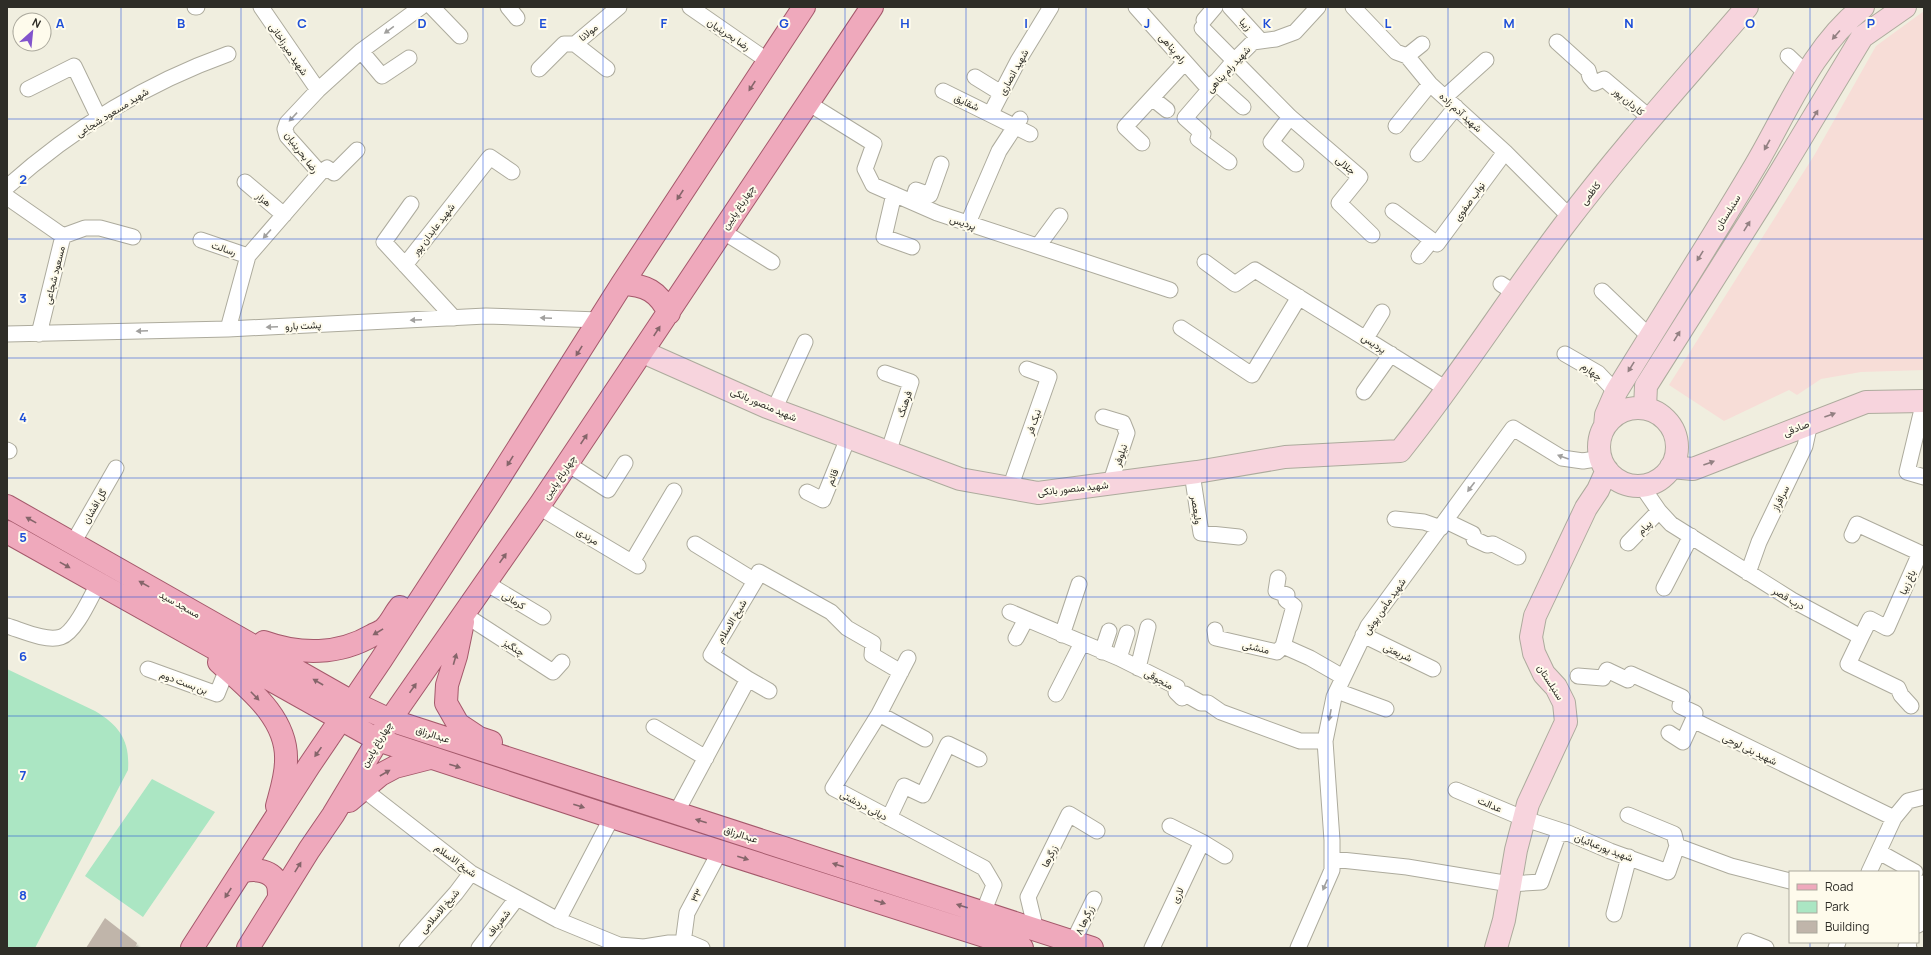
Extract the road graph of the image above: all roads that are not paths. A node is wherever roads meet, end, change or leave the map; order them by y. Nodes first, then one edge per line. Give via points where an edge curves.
1 (421, 7) edge
2 (432, 7) edge
3 (619, 7) edge
4 (690, 7) edge
5 (804, 7) edge
6 (872, 7) edge
7 (1051, 7) edge
8 (1136, 7) edge
9 (1215, 7) edge
10 (1230, 7) edge
11 (1318, 7) edge
12 (1353, 7) edge
13 (1747, 7) edge
14 (1863, 7) edge
15 (1905, 7) edge
16 (267, 9) edge
17 (460, 36) dead end
18 (1261, 41) junction
19 (1557, 42) dead end
20 (574, 44) junction
21 (1422, 44) dead end
22 (361, 51) junction
23 (228, 54) dead end
24 (1407, 56) junction
25 (1788, 56) dead end
26 (409, 58) dead end
27 (1486, 60) dead end
28 (768, 61) junction
29 (1234, 61) junction
30 (1185, 62) junction
31 (539, 69) dead end
32 (607, 69) dead end
33 (1807, 74) junction
34 (975, 77) dead end
35 (1430, 84) junction
36 (1212, 85) junction
37 (28, 88) dead end
38 (318, 90) junction
39 (943, 91) dead end
40 (1001, 93) junction
41 (1152, 98) junction
42 (1451, 102) junction
43 (808, 103) junction
44 (1242, 107) dead end
45 (1167, 110) dead end
46 (991, 113) junction
47 (1290, 117) junction
48 (100, 118) junction
49 (1650, 118) junction
50 (1018, 123) junction
51 (1396, 126) dead end
52 (1030, 134) dead end
53 (1142, 143) dead end
54 (357, 150) dead end
55 (1505, 152) junction
56 (1418, 154) dead end
57 (1230, 162) dead end
58 (941, 164) dead end
59 (1296, 164) dead end
60 (512, 172) dead end
61 (320, 174) junction
62 (245, 182) dead end
63 (7, 187) edge
64 (894, 194) junction
65 (7, 197) edge
66 (912, 202) junction
67 (411, 204) dead end
68 (1393, 211) dead end
69 (284, 215) junction
70 (1060, 216) dead end
71 (1570, 217) junction
72 (968, 224) junction
73 (722, 230) junction
74 (1372, 235) dead end
75 (63, 236) junction
76 (133, 237) dead end
77 (201, 240) dead end
78 (1432, 240) junction
79 (1038, 246) junction
80 (912, 247) dead end
81 (248, 256) junction
82 (1419, 256) dead end
83 (772, 262) dead end
84 (1205, 262) dead end
85 (405, 265) junction
86 (622, 284) junction
87 (1170, 290) dead end
88 (1602, 291) dead end
89 (1299, 297) junction
90 (1382, 312) dead end
91 (669, 313) junction
92 (454, 318) junction
93 (599, 320) junction
94 (1182, 328) dead end
95 (228, 329) junction
96 (7, 334) edge
97 (39, 334) junction
98 (1650, 337) junction
99 (1366, 338) junction
100 (806, 342) dead end
101 (643, 352) junction
102 (1391, 354) junction
103 (1565, 354) dead end
104 (1027, 369) dead end
105 (885, 373) dead end
106 (1448, 390) junction
107 (1364, 392) dead end
108 (1616, 392) junction
109 (1924, 401) edge
110 (1645, 408) junction
111 (774, 410) junction
112 (1103, 417) dead end
113 (1810, 423) junction
114 (1605, 426) junction
115 (848, 438) junction
116 (888, 453) junction
117 (625, 463) dead end
118 (568, 464) junction
119 (1604, 464) junction
120 (1671, 467) junction
121 (116, 468) dead end
122 (1192, 473) junction
123 (1924, 477) edge
124 (1110, 484) junction
125 (1641, 485) junction
126 (1010, 488) junction
127 (674, 491) dead end
128 (807, 492) dead end
129 (489, 494) junction
130 (7, 506) edge
131 (539, 507) junction
132 (1659, 511) junction
133 (1395, 519) dead end
134 (1443, 524) junction
135 (7, 532) edge
136 (1852, 535) dead end
137 (1691, 536) junction
138 (1240, 537) dead end
139 (73, 543) junction
140 (1628, 543) dead end
141 (695, 544) dead end
142 (1518, 557) dead end
143 (1748, 573) junction
144 (1278, 578) dead end
145 (755, 581) junction
146 (486, 583) junction
147 (98, 584) junction
148 (1079, 584) dead end
149 (1664, 588) dead end
150 (1010, 612) dead end
151 (465, 615) junction
152 (543, 617) dead end
153 (1026, 619) junction
154 (214, 623) junction
155 (7, 626) edge
156 (1148, 627) dead end
157 (1215, 630) dead end
158 (1109, 631) dead end
159 (1127, 634) dead end
160 (1062, 635) junction
161 (1363, 635) junction
162 (191, 636) junction
163 (1861, 637) junction
164 (1016, 638) dead end
165 (1082, 643) junction
166 (1283, 646) junction
167 (1102, 652) junction
168 (908, 658) dead end
169 (1119, 658) junction
170 (562, 662) dead end
171 (1138, 668) junction
172 (148, 669) dead end
173 (227, 669) junction
174 (1433, 669) dead end
175 (901, 672) junction
176 (1578, 676) dead end
177 (1343, 677) junction
178 (748, 679) junction
179 (769, 691) dead end
180 (1336, 691) junction
181 (1056, 694) dead end
182 (352, 702) junction
183 (1911, 706) dead end
184 (1386, 709) dead end
185 (879, 714) junction
186 (340, 720) junction
187 (390, 720) junction
188 (1693, 720) junction
189 (654, 727) dead end
190 (1669, 733) dead end
191 (925, 739) dead end
192 (378, 740) junction
193 (1325, 741) junction
194 (430, 758) junction
195 (706, 758) junction
196 (979, 759) dead end
197 (363, 789) junction
198 (1456, 790) dead end
199 (1924, 797) edge
200 (648, 804) junction
201 (676, 813) junction
202 (1628, 814) dead end
203 (333, 815) junction
204 (612, 817) junction
205 (889, 818) junction
206 (1894, 818) junction
207 (1525, 819) junction
208 (272, 824) junction
209 (1170, 826) dead end
210 (1097, 831) dead end
211 (1568, 833) junction
212 (1202, 842) junction
213 (1677, 846) junction
214 (720, 851) junction
215 (1878, 852) junction
216 (1225, 856) dead end
217 (1629, 857) junction
218 (1332, 859) junction
219 (1869, 871) edge
220 (1913, 871) edge
221 (242, 872) junction
222 (471, 873) junction
223 (1789, 881) edge
224 (1510, 884) junction
225 (279, 898) junction
226 (517, 898) junction
227 (1094, 899) dead end
228 (1924, 900) edge
229 (983, 912) junction
230 (1924, 913) edge
231 (1614, 914) dead end
232 (558, 920) junction
233 (1919, 923) edge
234 (1036, 930) junction
235 (683, 943) junction
236 (1083, 945) edge
237 (192, 948) edge
238 (248, 948) edge
239 (407, 948) edge
240 (479, 948) edge
241 (702, 948) edge
242 (1022, 948) edge
243 (1152, 948) edge
244 (1298, 948) edge
245 (1496, 948) edge
246 (1745, 948) edge
247 (1766, 948) edge

1 -> 22 street, رضا بحرینیان
2 - 17 street
3 - 20 street, مولانا
4 - 28 street, رضا بحرینیان
5 - 28 main road
6 - 43 main road, چهارباغ پایین
7 - 40 street, شهید انصاری
8 - 30 street, رام پناهی
9 - 29 street, جلالی via 1203,24
10 - 18 street, زیبا
11 - 18 street, شهید رام پناهی via 1295,32
12 - 24 street, شهید آدم زاده via 1396,52
13 - 49 street, کاظمی
14 -> 33 street, سنبلستان via 1853,14 1817,56
110 -> 15 street via 1646,386 1766,196 1862,37
16 - 38 street, شهید میرزاخانی
18 - 29 street, شهید رام پناهی via 1253,42
19 - 49 street, کاردان پور via 1588,70 1595,83 1604,79
20 - 31 street, مولانا via 564,44
20 - 32 street
21 - 24 street
22 - 26 street via 382,76
22 - 38 street, رضا بحرینیان
23 - 48 street, شهید مسعود شجاعی via 166,79
24 - 35 street, شهید آدم زاده
25 - 33 street
27 - 42 street
28 -> 86 main road
29 - 36 street, شهید رام پناهی
29 - 47 street, جلالی
30 - 36 street, رام پناهی
30 - 41 street
33 -> 98 street, سنبلستان via 1755,166
34 - 40 street
35 - 42 street, شهید آدم زاده
35 - 51 street
36 - 44 street, رام پناهی
36 - 57 street, شهید رام پناهی via 1185,118 1203,134 1198,139
37 - 48 street via 74,66
38 -> 61 street, رضا بحرینیان via 287,122 285,129
39 - 46 street, شقایق
40 - 46 street, شهید انصاری
41 - 45 street
41 - 53 street via 1125,126
42 - 55 street, شهید آدم زاده
42 - 56 street
43 - 64 street, پردیس via 874,144 865,169 873,185
43 - 73 main road, چهارباغ پایین
46 - 50 street
47 - 59 street via 1271,142
47 - 74 street, جلالی via 1360,177 1339,203
48 - 63 street, شهید مسعود شجاعی via 34,163
49 - 71 street, کاظمی
50 - 52 street
50 - 72 street via 999,151
54 - 61 street via 334,173 327,168
55 - 71 street, شهید آدم زاده
55 - 78 street, نواب صفوی via 1437,244
58 - 66 street via 930,195 916,190
60 - 85 street, شهید عابدان پور via 490,157
61 - 69 street, رضا بحرینیان
62 - 69 street, هزار
64 - 66 street, پردیس
64 - 80 street via 884,237
65 - 75 street, مسعود شجاعی
66 - 72 street, پردیس
67 - 85 street via 384,242
68 - 78 street
69 -> 81 street, رضا بحرینیان
70 - 79 street
71 - 106 street, کاظمی via 1508,289
72 - 79 street, پردیس
73 - 83 street
73 - 91 main road, چهارباغ پایین
75 - 76 street via 85,228 100,228
75 - 97 street, مسعود شجاعی
77 - 81 street, رسالت
78 - 82 street, نواب صفوی
79 - 87 street, پردیس
81 - 95 street, رضا بحرینیان
84 - 89 street, پردیس via 1235,284 1256,270
85 - 92 street, شهید عابدان پور
86 - 91 main road via 639,285 652,292 662,300
86 - 93 main road
88 - 98 street
89 - 94 street via 1252,375
89 - 99 street, پردیس
90 - 99 street
101 -> 91 main road, چهارباغ پایین
93 -> 92 street, پشت بارو via 486,316
92 -> 95 street, پشت بارو
93 -> 129 main road
95 -> 97 street, پشت بارو
96 - 97 street, پشت بارو
98 -> 108 street, سنبلستان
99 - 102 street, پردیس
100 - 111 street
101 - 111 street, شهید منصور بانکی
118 -> 101 main road, چهارباغ پایین
102 - 106 street, پردیس
102 - 107 street
103 - 108 street, چهارم via 1598,373
104 - 126 street, نیک فر via 1048,378
105 - 116 street, فرهنگ via 911,382
106 - 122 street, شهید منصور بانکی via 1400,451 1285,458
108 - 114 street, سنبلستان via 1606,415
113 -> 109 street, صادقی via 1866,402
109 - 123 street via 1907,472
110 - 114 street via 1622,411 1612,417
110 - 120 street via 1659,414 1670,424 1676,438 1676,453
111 - 115 street, شهید منصور بانکی
112 - 124 street, نیلوفر via 1123,423 1127,433
120 -> 113 street, صادقی via 1693,468
113 - 143 street, سرافراز via 1805,446 1759,542
114 - 119 street via 1600,436 1599,447
115 - 116 street, شهید منصور بانکی
115 - 128 street, قائم via 823,500
116 - 126 street, شهید منصور بانکی via 960,479
117 - 118 street via 608,490
118 - 131 main road, چهارباغ پایین
119 - 125 street via 1616,479 1628,484
119 -> 134 street, شهید مأمن پوش via 1562,458 1513,428
119 - 207 street, سنبلستان via 1535,616 1530,637 1544,674 1556,687 1564,703 1566,722 1528,804
120 - 125 street via 1658,480
121 - 139 street, گل افشان
122 - 124 street, شهید منصور بانکی
122 - 138 street, ولیعصر via 1201,533
124 - 126 street, شهید منصور بانکی via 1038,493
125 - 132 street, درب قصر
127 - 131 street, مرندی via 635,564
129 -> 154 main road via 458,522 386,628 359,644 331,651 304,652 280,648
129 - 182 main road
139 -> 130 main road, مسجد سید
146 -> 131 main road, چهارباغ پایین
132 - 137 street, درب قصر via 1671,524
132 - 140 street, پیام
133 - 134 street
134 - 142 street via 1473,534 1474,539 1487,545 1493,544
134 - 161 street, شهید مأمن پوش
135 -> 147 main road
136 - 163 street, باغ زیبا via 1857,524 1920,553 1887,628 1870,619
137 - 143 street, درب قصر
137 - 149 street
154 -> 139 main road, مسجد سید
141 - 145 street
143 - 163 street, درب قصر
144 - 166 street via 1276,591 1287,595 1286,600 1294,606
145 - 175 street via 758,572 831,612 847,628 872,643 872,655
145 - 178 street, شیخ الاسلام via 711,655
146 - 151 main road, چهارباغ پایین
146 - 152 street, کرمانی
147 - 155 street via 81,615 62,637 41,637
147 - 162 main road
148 - 160 street
150 - 153 street, منجوقی
151 - 170 street, چنگیز via 553,672
187 -> 151 main road, چهارباغ پایین
200 -> 151 main road via 596,778 479,738 458,724 446,703 447,685
153 - 160 street, منجوقی
153 - 164 street
182 -> 154 main road, مسجد سید
156 - 171 street
157 - 166 street, منشئی via 1216,638 1277,652
158 - 167 street
159 - 169 street
160 - 165 street, منجوقی
161 - 174 street, شریعتی
161 - 177 street, شهید مأمن پوش
162 - 173 main road
162 - 186 main road
163 - 183 street via 1848,664 1898,688
165 - 167 street, منجوقی
165 - 181 street
166 - 177 street, منشئی
167 - 169 street, منجوقی
168 - 175 street, دیانی دردشتی
169 - 171 street, منجوقی
171 - 193 street, منجوقی via 1177,687 1176,692 1182,698 1185,694 1200,703 1208,703 1221,712 1300,741
172 - 173 street, بن بست دوم via 217,694
173 -> 208 main road via 268,710 282,736 286,760 283,786
175 - 185 street, دیانی دردشتی
176 - 188 street, شهید بنی لوحی via 1603,678 1607,670 1628,680 1631,674 1682,697 1680,706 1695,713
177 - 180 street, شهید مأمن پوش
178 - 179 street
178 - 195 street
180 - 184 street
180 -> 193 street, شهید مأمن پوش
182 - 186 main road
182 - 187 main road, عبدالرزاق
185 - 191 street
185 - 205 street, دیانی دردشتی via 834,788
186 - 192 main road
186 -> 208 main road
187 - 192 main road, چهارباغ پایین
187 - 200 main road, عبدالرزاق
188 - 190 street via 1683,742
188 - 206 street, شهید بنی لوحی
189 - 195 street
192 - 194 main road
192 - 203 main road, چهارباغ پایین
193 - 218 street, شهید مأمن پوش
197 -> 194 main road via 395,767
194 -> 204 main road
195 - 201 street
196 - 205 street via 948,744 923,795 904,786
197 - 203 main road
197 - 222 street, شیخ الاسلام
198 - 207 street, عدالت
199 - 206 street via 1908,801
200 - 201 main road, عبدالرزاق
229 -> 201 main road, عبدالرزاق
202 - 213 street via 1674,834
225 -> 203 main road, چهارباغ پایین
204 - 214 main road
204 - 232 street
205 - 229 street, دیانی دردشتی via 917,839 984,868 994,884
206 - 215 street
207 - 211 street, عدالت
207 - 224 street, سنبلستان
208 - 221 main road
209 - 212 street
210 - 234 street, زرگرها via 1069,814 1028,897
211 - 217 street, شهید پورعبائیان
211 - 224 street, شهید پورعبائیان via 1558,835 1541,882
212 - 216 street
212 - 243 street, لاری
213 - 217 street, شهید پورعبائیان via 1668,872
213 - 223 street via 1732,866
214 - 235 street, ۳۳ via 687,913
214 -> 242 main road
215 - 219 street
215 - 220 street
217 - 231 street
218 - 224 street, شهید پورعبائیان via 1407,867
218 -> 244 street, شهید مأمن پوش via 1332,870
221 - 225 main road via 252,869 264,871 274,878
221 -> 237 main road
222 - 226 street, شیخ الاسلام
222 - 239 street, شیخ الاسلامی
224 - 245 street, سنبلستان
225 - 238 main road, چهارباغ پایین
226 - 232 street, شیخ الاسلام
226 - 240 street, شعرباف
227 - 236 street, زرگرها ۸
228 - 230 street via 1919,910
229 - 234 main road, عبدالرزاق
230 - 233 street
232 - 235 street, شیخ الاسلام via 619,945 644,948
234 - 236 main road, عبدالرزاق
235 - 241 street
246 - 247 street via 1748,941

